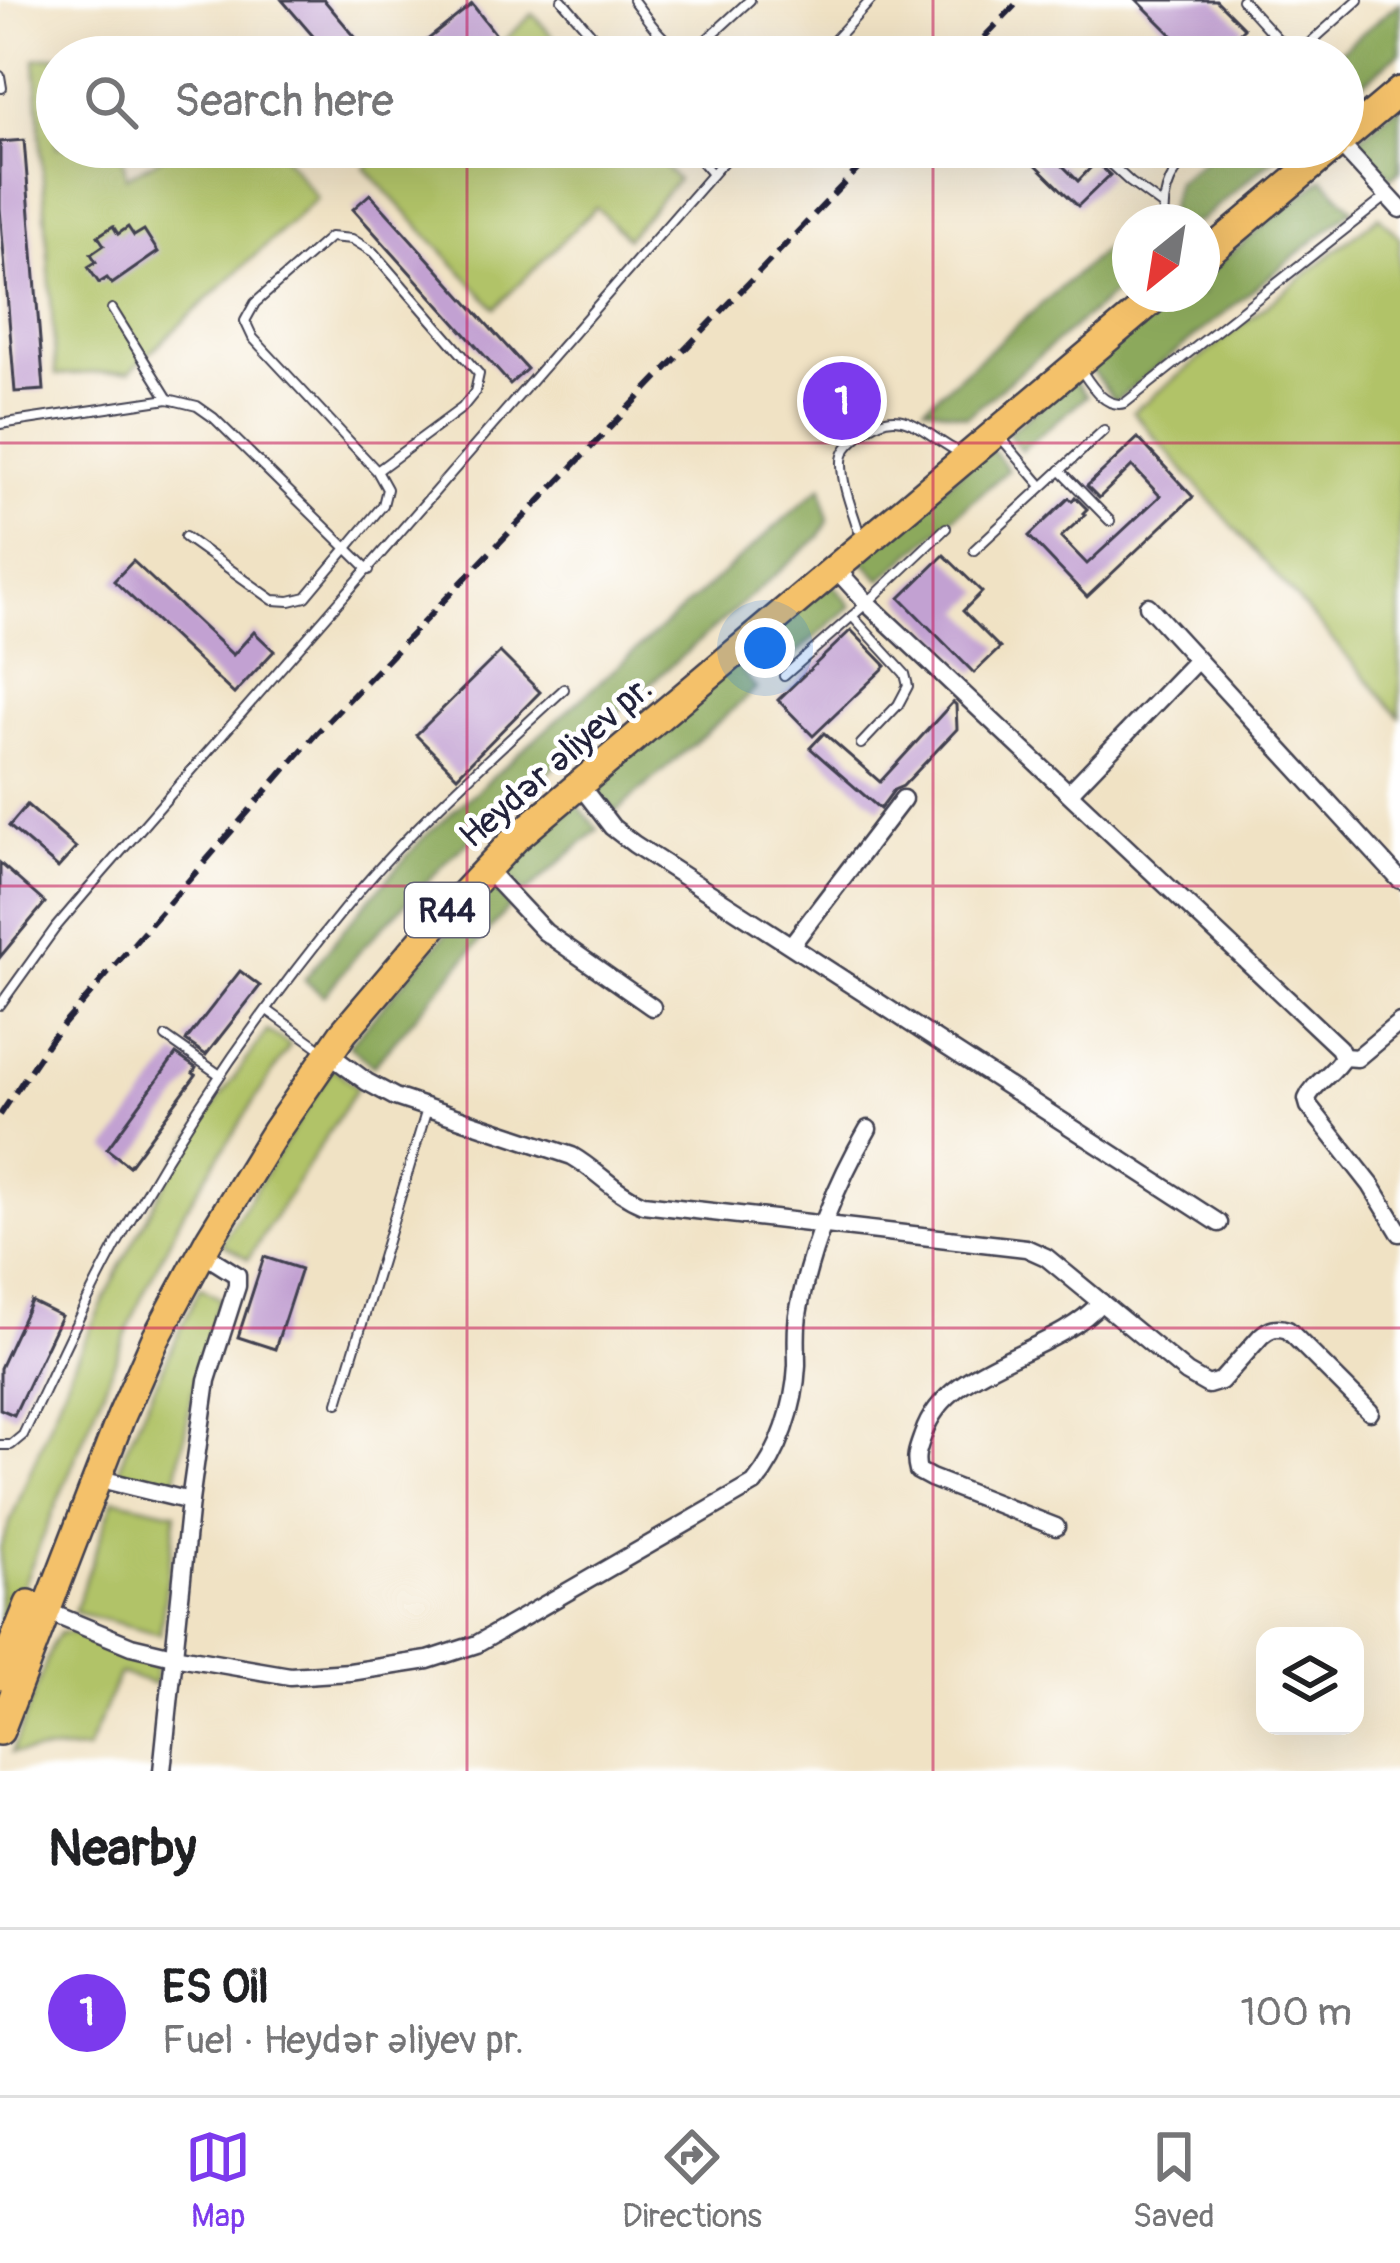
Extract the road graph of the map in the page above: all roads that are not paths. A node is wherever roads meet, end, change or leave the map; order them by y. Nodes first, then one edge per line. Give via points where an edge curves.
1 (562, 0) edge
2 (633, 0) edge
3 (750, 0) edge
4 (872, 0) edge
5 (1242, 0) edge
6 (1358, 0) edge
7 (593, 36) edge
8 (662, 36) edge
9 (711, 36) edge
10 (839, 36) edge
11 (1275, 36) edge
12 (1318, 36) edge
13 (1400, 70) edge
14 (0, 76) edge
15 (2, 88) edge
16 (1400, 91) edge
17 (1364, 100) edge
18 (1364, 123) edge
19 (1364, 167) edge
20 (707, 168) edge
21 (717, 168) edge
22 (1115, 168) edge
23 (1176, 168) edge
24 (1283, 168) edge
25 (1311, 168) edge
26 (712, 174) junction
27 (1396, 197) edge
28 (1159, 204) edge
29 (1162, 204) edge
30 (1220, 222) edge
31 (1220, 243) edge
32 (112, 309) dead end
33 (1114, 312) edge
34 (1138, 312) edge
35 (1076, 364) junction
36 (168, 399) junction
37 (0, 424) edge
38 (1104, 430) dead end
39 (996, 432) junction
40 (952, 448) junction
41 (1060, 470) junction
42 (377, 471) junction
43 (1042, 486) junction
44 (1110, 521) dead end
45 (946, 528) dead end
46 (858, 529) junction
47 (185, 537) dead end
48 (346, 548) junction
49 (974, 550) dead end
50 (835, 568) junction
51 (369, 570) junction
52 (867, 603) junction
53 (1148, 606) dead end
54 (852, 616) junction
55 (1198, 659) junction
56 (784, 676) dead end
57 (564, 688) dead end
58 (861, 744) dead end
59 (579, 784) junction
60 (1070, 792) junction
61 (903, 799) dead end
62 (486, 869) junction
63 (1400, 880) edge
64 (792, 944) junction
65 (0, 1005) edge
66 (652, 1006) dead end
67 (267, 1010) junction
68 (1400, 1022) edge
69 (166, 1037) dead end
70 (323, 1050) junction
71 (1343, 1057) junction
72 (220, 1075) junction
73 (428, 1107) junction
74 (868, 1129) dead end
75 (1219, 1223) dead end
76 (823, 1226) junction
77 (1400, 1233) edge
78 (202, 1253) junction
79 (1101, 1302) junction
80 (338, 1402) dead end
81 (1370, 1412) dead end
82 (0, 1445) edge
83 (96, 1478) junction
84 (190, 1501) junction
85 (1056, 1528) dead end
86 (46, 1611) junction
87 (173, 1656) junction
88 (0, 1676) edge
89 (0, 1731) edge
90 (162, 1771) edge

1 - 7 lane
2 - 8 lane
3 - 9 lane
4 - 10 lane
5 - 11 lane
6 - 12 lane
13 - 17 main road
14 - 15 lane
16 - 18 main road
19 - 27 street
20 - 26 lane
21 - 26 lane
22 - 28 lane
23 - 29 lane
24 - 30 main road
25 - 31 main road
26 - 51 lane
27 - 35 lane via 1125,404 1109,403
32 - 36 lane
33 - 40 main road, Heydər Əliyev pr. / R44
34 - 35 main road, Heydər Əliyev pr. / R44
35 - 39 main road, Heydər Əliyev pr. / R44
36 - 37 lane
36 - 48 lane via 214,418
38 - 41 lane
39 - 43 lane
39 - 50 main road, Heydər Əliyev pr. / R44
40 - 46 main road, Heydər Əliyev pr. / R44
40 - 46 lane via 900,418 874,422 842,456
41 - 43 lane
41 - 44 lane
42 - 42 lane via 245,321 330,237 374,252 479,374 462,408
42 - 48 lane via 387,489 383,505
43 - 49 lane
45 - 52 lane
46 - 70 main road, Heydər Əliyev pr. / R44 via 504,829 333,1023
47 - 48 lane via 274,600 307,597
48 - 51 lane
50 - 52 street
50 - 59 main road, Heydər Əliyev pr. / R44
51 - 65 lane via 56,927
52 - 54 lane
52 - 60 street
53 - 55 street
54 - 56 lane
54 - 58 lane via 908,686
55 - 60 street
55 - 63 street
57 - 67 lane via 347,905
59 - 62 main road, Heydər Əliyev pr. / R44
59 - 64 street via 634,844
60 - 71 street
61 - 64 street
62 - 66 street via 545,932
62 - 70 main road, Heydər Əliyev pr. / R44
64 - 75 street
67 - 70 lane
67 - 72 lane
68 - 71 street via 1357,1058
69 - 72 lane
70 - 73 street via 367,1082
70 - 78 main road, Heydər Əliyev pr. / R44
70 - 88 main road, Heydər Əliyev pr. / R44 via 262,1124 151,1315
71 - 77 street via 1310,1091 1309,1106
72 - 82 lane via 129,1221 22,1436
73 - 76 street via 572,1156 643,1204
73 - 80 lane
74 - 76 street
76 - 79 street via 1026,1248
76 - 87 street via 800,1303 794,1395 770,1464 754,1484 456,1653 290,1676
78 - 83 main road, Heydər Əliyev pr. / R44
78 - 84 street via 237,1275 238,1286 207,1380
79 - 81 street via 1208,1384 1221,1381 1269,1329 1288,1330
79 - 85 street via 1071,1329 952,1391 928,1418 914,1460 931,1478
83 - 84 street
83 - 86 main road, Heydər Əliyev pr. / R44
84 - 87 street
86 - 87 street
86 - 89 main road, Heydər Əliyev pr. / R44
87 - 90 street

